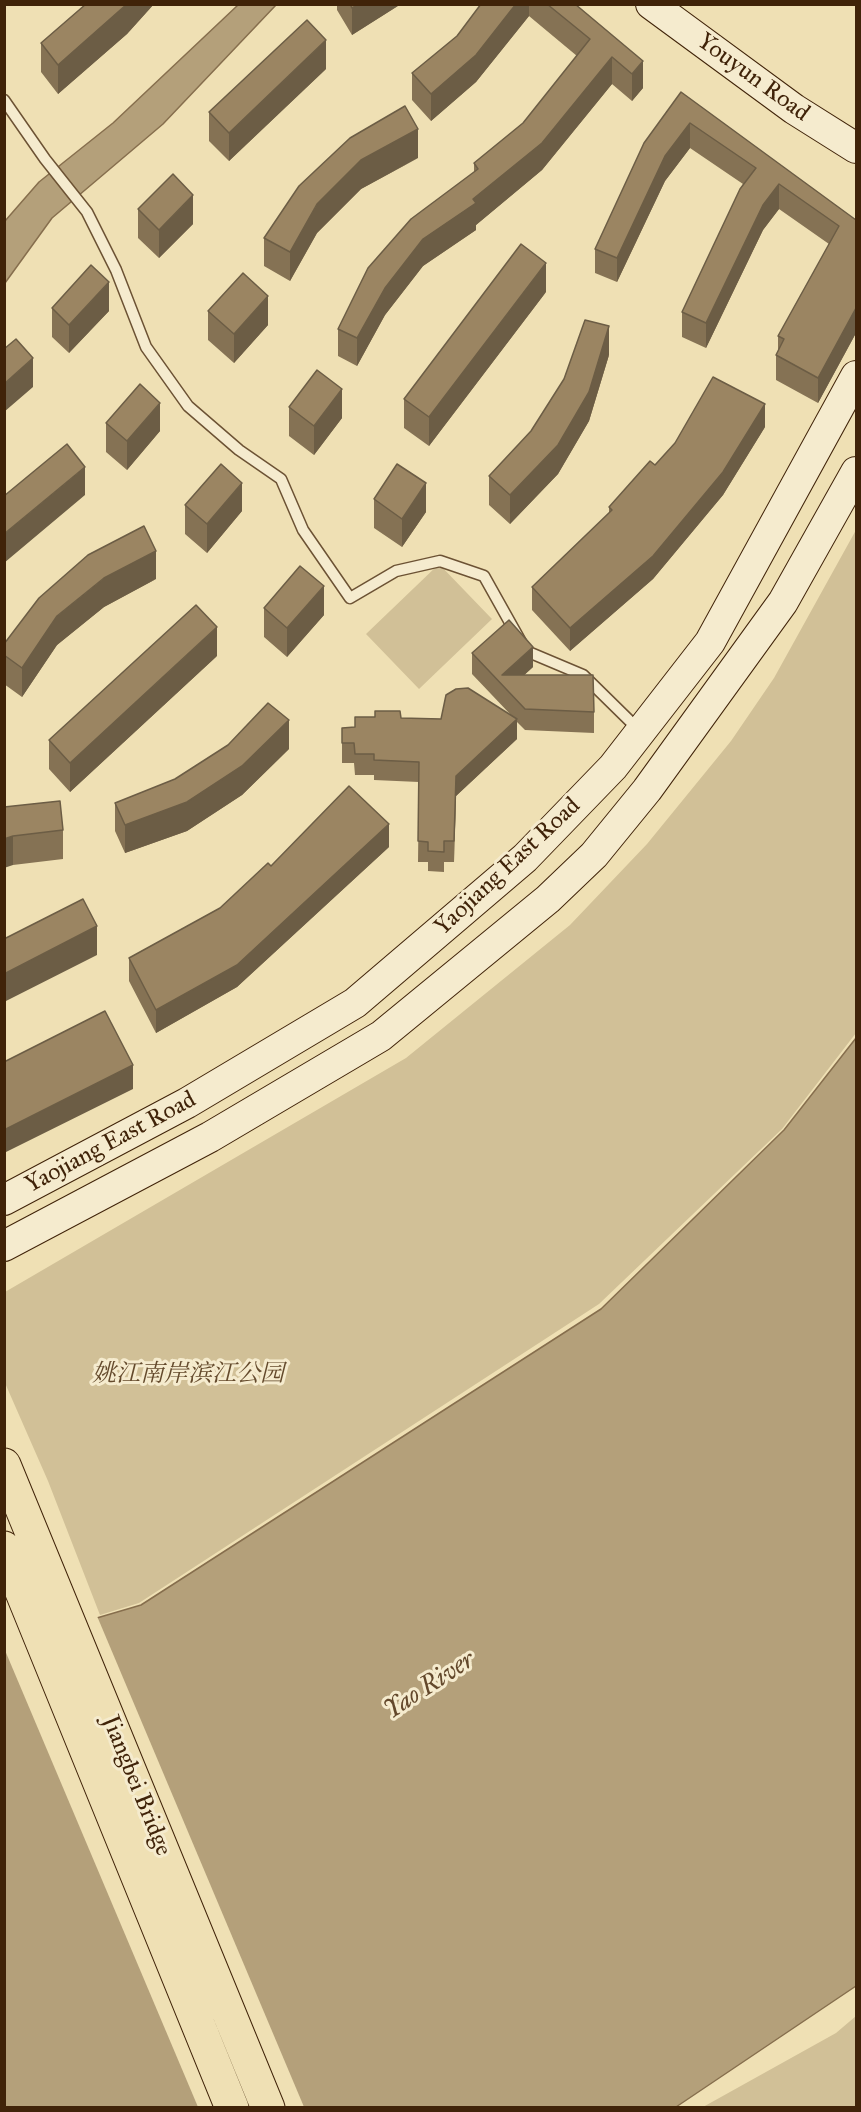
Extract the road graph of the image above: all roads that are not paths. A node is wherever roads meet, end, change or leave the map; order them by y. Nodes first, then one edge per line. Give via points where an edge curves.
1 (651, 4) edge
2 (4, 100) edge
3 (856, 148) edge
4 (856, 376) edge
5 (856, 472) edge
6 (641, 731) junction
7 (4, 1200) edge
8 (4, 1246) edge
9 (4, 1465) edge
10 (4, 1548) edge
11 (232, 2108) edge
12 (268, 2108) edge

1 - 3 main road, Youyun Road via 794,110
2 - 6 lane via 87,212 116,270 146,347 188,406 238,450 281,479 303,530 350,598 396,571 440,561 484,576 526,651 583,675
4 - 6 main road, Yaojiang East Road via 710,642
5 - 8 main road, Yaojiang East Road via 783,602 653,781 594,855 548,898 381,1036 210,1137
6 - 7 main road, Yaojiang East Road via 613,767 525,858 355,1003 187,1103
9 - 12 main road, Jiangbei Bridge
10 - 11 main road, Jiangbei Bridge

